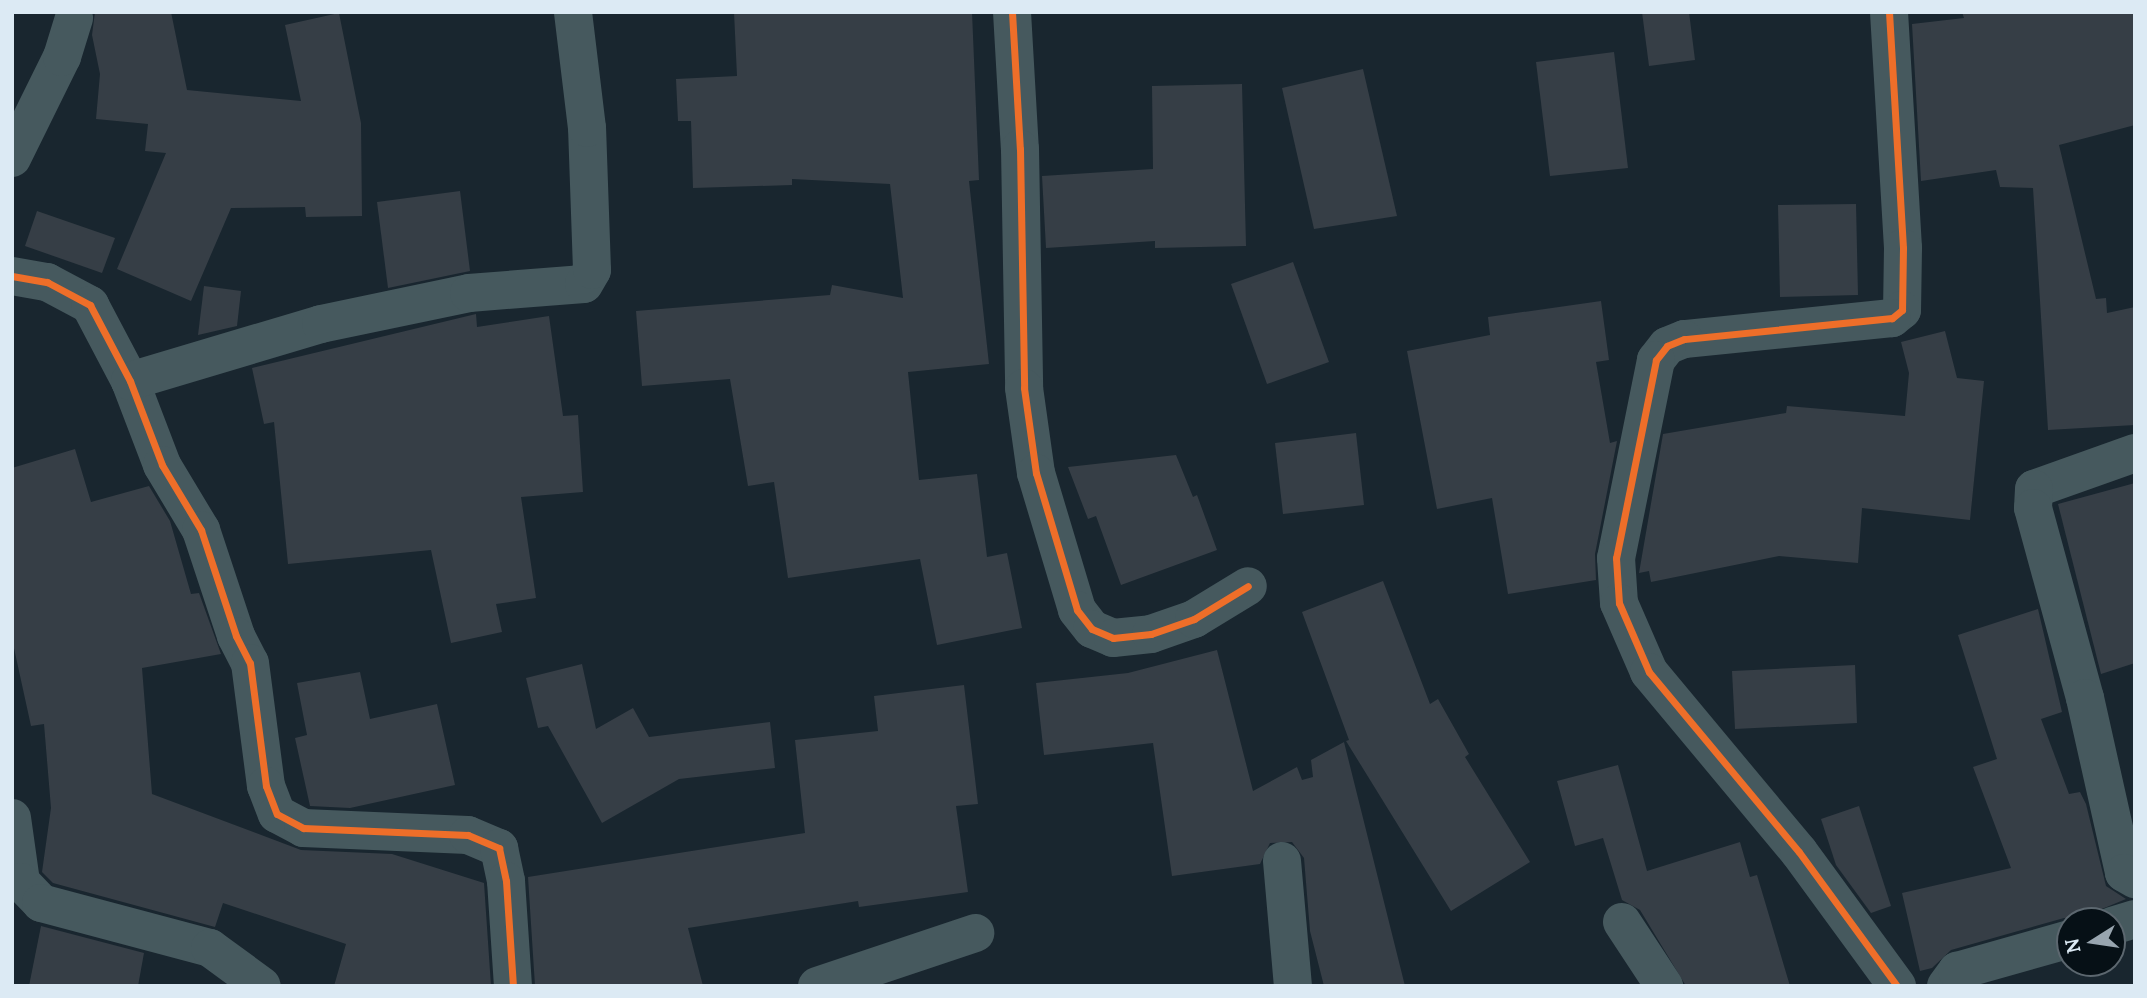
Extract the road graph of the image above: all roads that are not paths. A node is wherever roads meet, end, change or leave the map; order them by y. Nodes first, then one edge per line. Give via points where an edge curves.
1 (573, 12) edge
2 (1012, 12) edge
3 (1889, 12) edge
4 (74, 18) dead end
5 (12, 158) edge
6 (12, 276) edge
7 (130, 381) junction
8 (2135, 453) edge
9 (1248, 586) dead end
10 (12, 818) edge
11 (1282, 861) dead end
12 (2135, 879) edge
13 (1622, 922) dead end
14 (975, 933) dead end
15 (2056, 943) edge
16 (262, 986) edge
17 (513, 986) edge
18 (817, 986) edge
19 (1293, 986) edge
20 (1664, 986) edge
21 (1897, 986) edge
22 (1946, 986) edge

1 - 7 street via 587,128 592,271 584,284 469,293 321,324
2 - 9 street via 1020,149 1024,388 1042,500 1077,610 1091,629 1113,638 1151,634 1194,619
3 - 21 street via 1903,248 1902,310 1892,318 1684,339 1667,346 1656,360 1616,558 1619,603 1649,672 1799,852
4 - 5 street via 62,57
6 - 7 street via 47,282 90,306
7 - 17 street via 162,465 201,530 236,636 250,663 266,786 277,814 303,828 468,835 499,848 506,881
8 - 12 street via 2034,489 2033,508 2085,698 2124,873
10 - 16 street via 21,882 41,903 210,948
11 - 19 street
13 - 20 street
14 - 18 street
15 - 22 street via 1957,971

